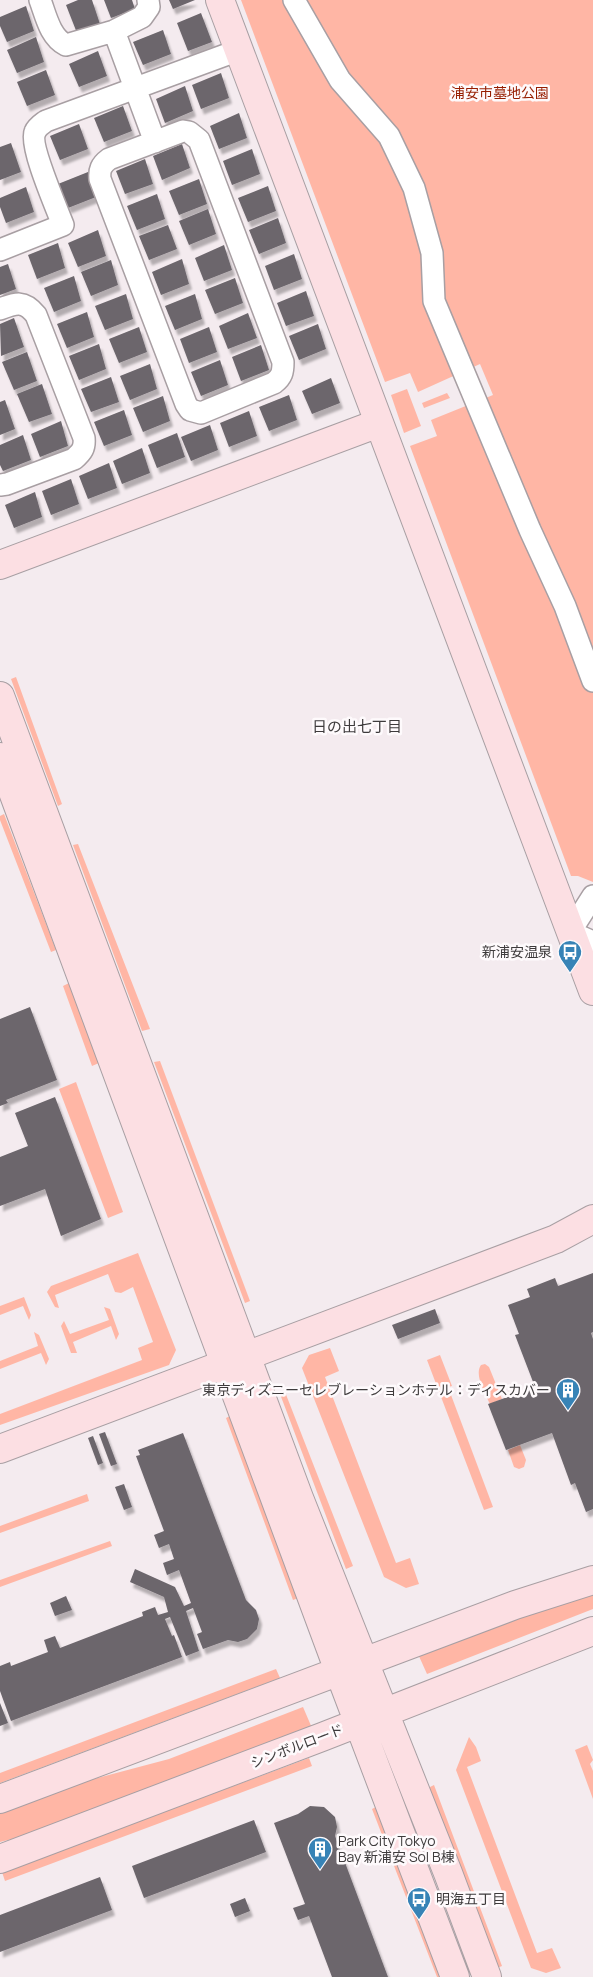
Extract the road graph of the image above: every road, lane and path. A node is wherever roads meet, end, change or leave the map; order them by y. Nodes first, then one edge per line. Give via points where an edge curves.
1 (40, 0) edge
2 (148, 0) edge
3 (220, 0) edge
4 (294, 0) edge
5 (114, 31) junction
6 (239, 50) junction
7 (135, 89) junction
8 (155, 142) junction
9 (0, 250) edge
10 (0, 309) edge
11 (379, 423) junction
12 (0, 485) edge
13 (0, 565) edge
14 (593, 681) edge
15 (0, 696) edge
16 (0, 757) edge
17 (593, 896) edge
18 (582, 937) edge
19 (593, 991) edge
20 (593, 1219) edge
21 (236, 1360) junction
22 (0, 1449) edge
23 (593, 1580) edge
24 (593, 1631) edge
25 (351, 1667) junction
26 (383, 1712) junction
27 (358, 1722) junction
28 (0, 1799) edge
29 (0, 1859) edge
30 (454, 1977) edge
31 (486, 1977) edge

1 - 5 street via 52,33 66,45
2 - 5 street via 149,7 142,17
3 - 6 street
4 - 14 street via 340,80 389,136 414,188 432,253 434,301 530,530 566,606
5 - 7 street
6 - 7 street
6 - 11 street
7 - 8 street
7 - 9 street via 39,126 35,132 35,148 63,225
8 - 8 street via 183,131 199,140 283,362 283,371 274,383 201,413 190,410 186,404 100,179 103,163
10 - 12 street via 15,303 23,304 36,315 84,438 81,453 74,459
11 - 13 street
11 - 18 street
15 - 21 street
16 - 21 street
17 - 18 street
18 - 19 street
20 - 21 street via 556,1239
21 - 22 street
21 - 25 street
23 - 25 street via 515,1605
24 - 26 street, シンボルロード
25 - 26 street
25 - 27 street
25 - 28 street
26 - 27 street, シンボルロード
26 - 31 street
27 - 29 street, シンボルロード
27 - 30 street

